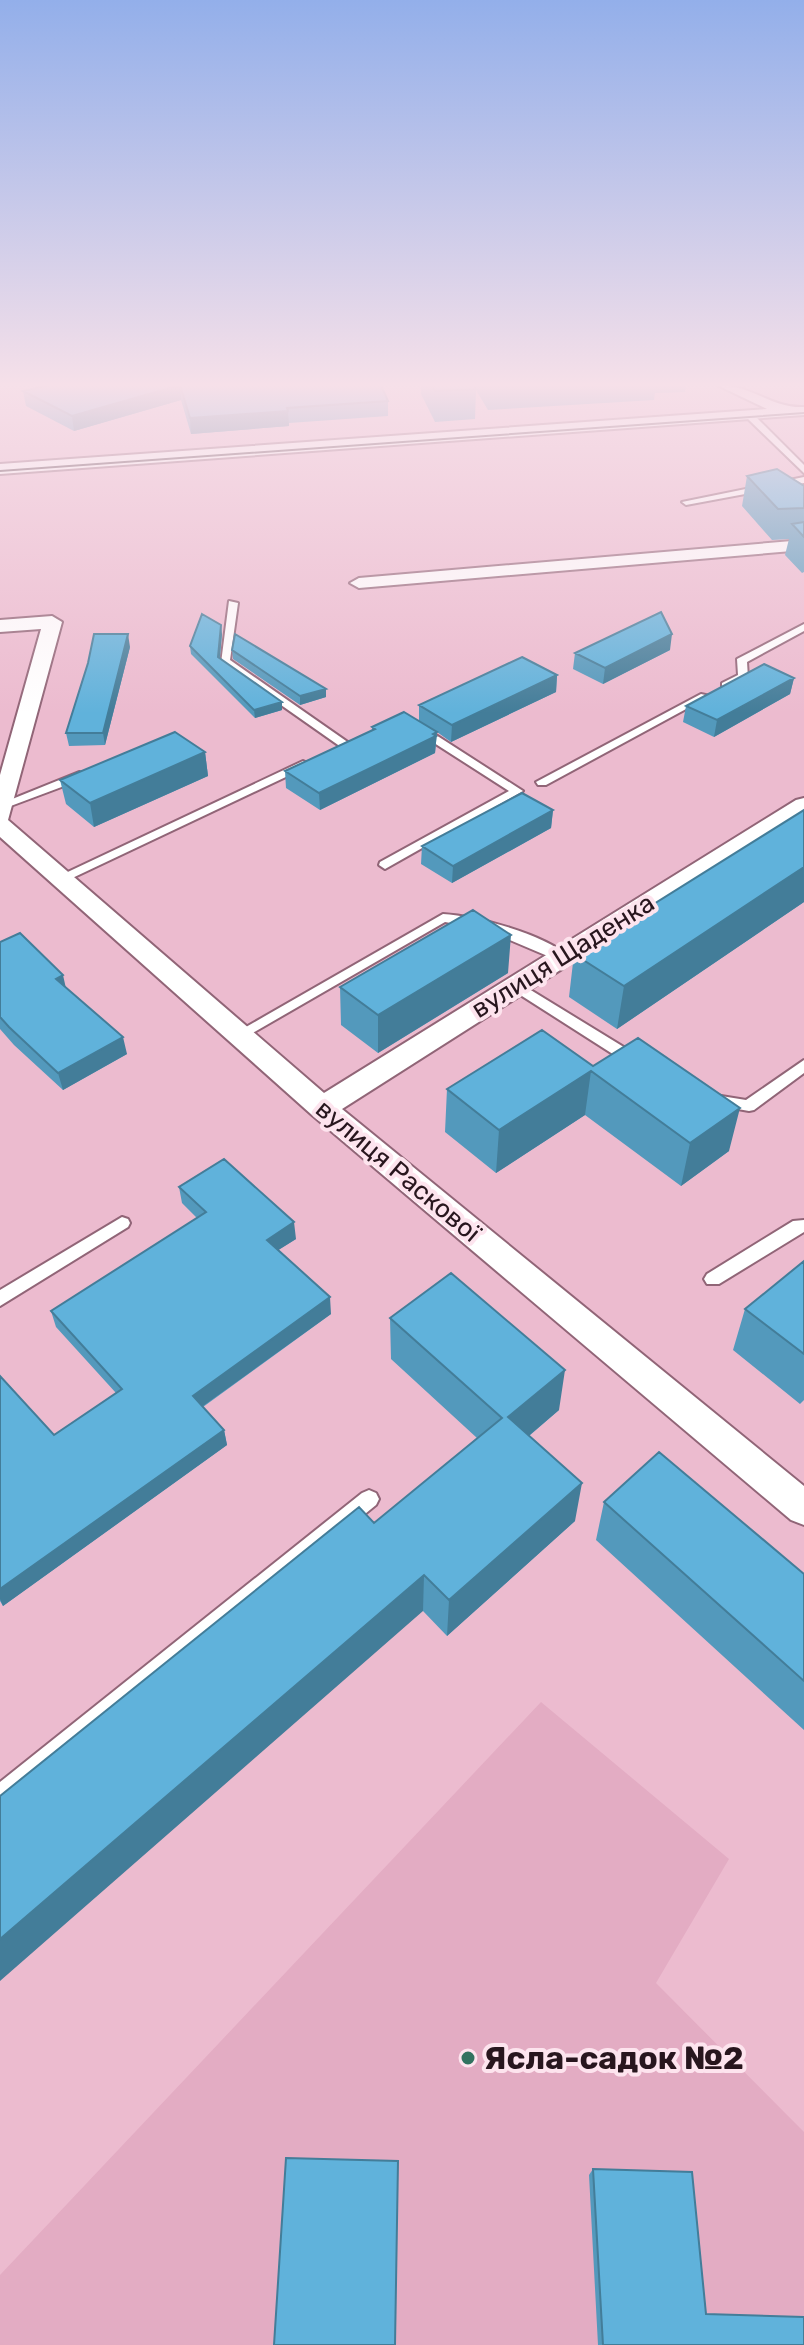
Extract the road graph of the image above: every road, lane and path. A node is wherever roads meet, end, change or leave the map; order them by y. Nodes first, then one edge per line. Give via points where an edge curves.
1 (727, 494) edge
2 (686, 502) dead end
3 (804, 545) edge
4 (359, 583) dead end
5 (233, 603) dead end
6 (0, 626) edge
7 (804, 627) edge
8 (415, 727) edge
9 (360, 738) edge
10 (345, 745) junction
11 (331, 752) edge
12 (317, 758) edge
13 (86, 773) edge
14 (542, 782) dead end
15 (804, 805) edge
16 (1, 816) edge
17 (385, 865) dead end
18 (61, 878) junction
19 (562, 957) junction
20 (516, 986) junction
21 (239, 1035) junction
22 (804, 1065) edge
23 (651, 1071) edge
24 (706, 1099) edge
25 (322, 1108) junction
26 (122, 1223) dead end
27 (804, 1226) edge
28 (713, 1279) dead end
29 (0, 1299) edge
30 (369, 1499) dead end
31 (804, 1508) edge
32 (0, 1796) edge

1 - 2 lane
3 - 4 street
5 - 10 lane via 225,661
6 - 16 street via 52,622
7 - 14 lane via 741,661 744,676
8 - 17 lane via 517,791
9 - 10 lane
10 - 11 lane
12 - 18 lane
13 - 16 lane
15 - 19 street, вулиця Щаденка
16 - 18 street, вулиця Раскової
18 - 21 street, вулиця Раскової
19 - 20 street, вулиця Щаденка
19 - 21 lane via 465,918 443,918
20 - 23 lane
20 - 25 street, вулиця Щаденка
21 - 25 street, вулиця Раскової
22 - 24 lane via 749,1106
25 - 31 street, вулиця Раскової
26 - 29 lane
27 - 28 lane
30 - 32 lane

